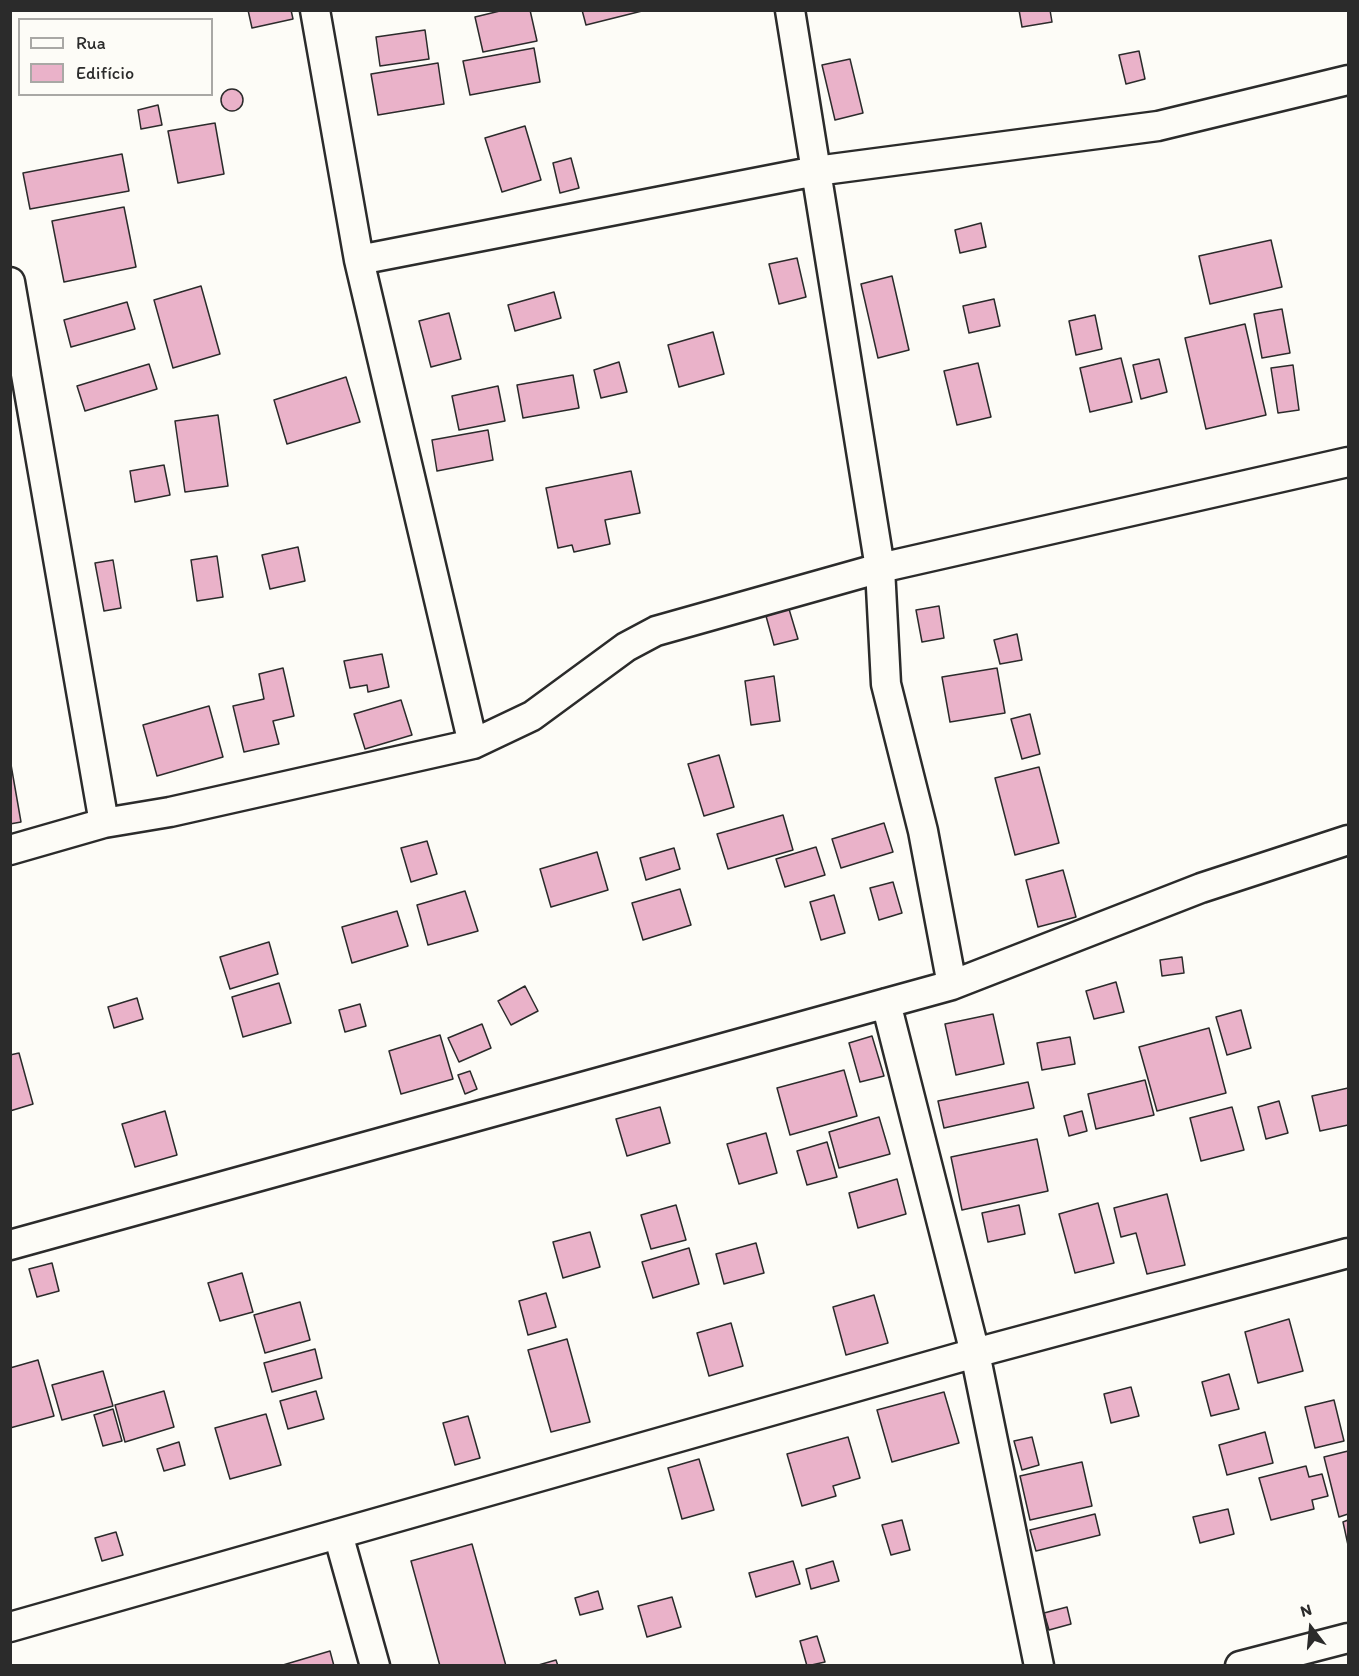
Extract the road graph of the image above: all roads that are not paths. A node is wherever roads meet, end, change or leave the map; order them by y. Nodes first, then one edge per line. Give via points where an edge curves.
1 (315, 10) edge
2 (790, 10) edge
3 (1348, 80) edge
4 (816, 171) junction
5 (359, 260) junction
6 (10, 282) edge
7 (1348, 462) edge
8 (880, 568) junction
9 (473, 744) junction
10 (104, 823) junction
11 (1348, 840) edge
12 (10, 850) edge
13 (952, 985) junction
14 (886, 1003) junction
15 (10, 1245) edge
16 (1348, 1253) edge
17 (975, 1353) junction
18 (338, 1534) junction
19 (10, 1627) edge
20 (1348, 1638) edge
21 (375, 1665) edge
22 (1039, 1665) edge
23 (1240, 1665) edge

1 - 5 street
2 - 4 street
3 - 4 street via 1158,126
4 - 5 street
4 - 8 street
5 - 9 street
6 - 10 street
7 - 8 street
8 - 9 street via 656,631 626,647 532,716
8 - 13 street via 886,684 923,831
9 - 10 street via 170,812
10 - 12 street
11 - 13 street via 1201,888
13 - 14 street
14 - 15 street
14 - 17 street
16 - 17 street
17 - 18 street
17 - 22 street
18 - 19 street
18 - 21 street
20 - 23 street

